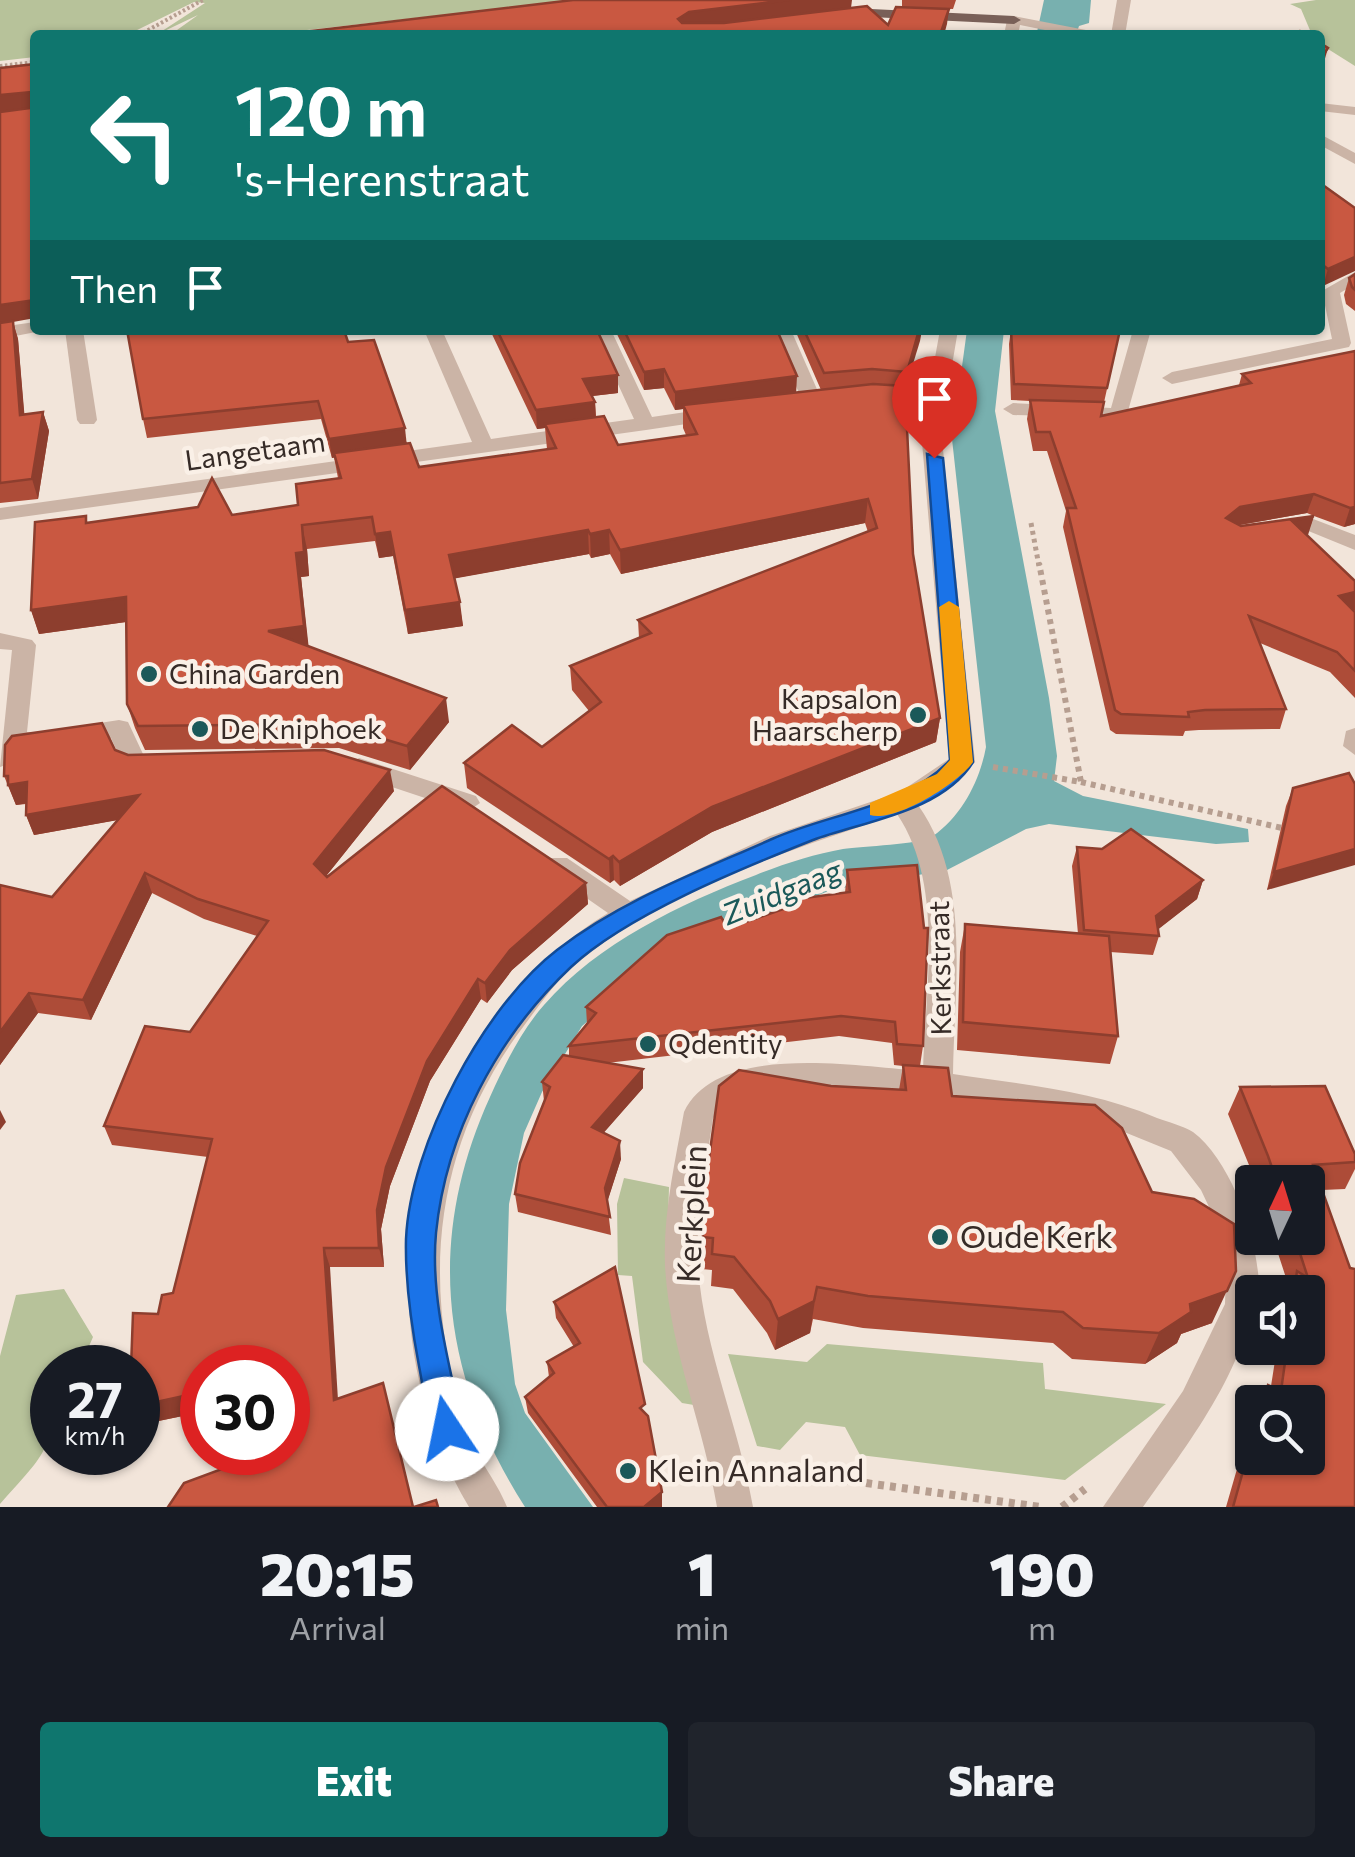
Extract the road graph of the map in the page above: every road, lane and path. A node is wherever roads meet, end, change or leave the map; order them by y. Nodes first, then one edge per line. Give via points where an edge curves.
1 (203, 0) edge
2 (1024, 0) edge
3 (1124, 0) edge
4 (1012, 28) edge
5 (148, 30) edge
6 (945, 30) edge
7 (1070, 30) edge
8 (1119, 30) edge
9 (30, 63) edge
10 (0, 66) edge
11 (1325, 108) edge
12 (1355, 111) edge
13 (1355, 143) edge
14 (1325, 144) edge
15 (1325, 144) edge
16 (1355, 159) edge
17 (1355, 277) edge
18 (30, 328) edge
19 (0, 333) edge
20 (75, 335) edge
21 (436, 335) edge
22 (604, 335) edge
23 (785, 335) edge
24 (948, 335) edge
25 (1141, 335) edge
26 (1349, 348) edge
27 (1172, 378) dead end
28 (936, 402) junction
29 (1012, 408) edge
30 (736, 410) edge
31 (86, 420) dead end
32 (646, 424) junction
33 (484, 446) junction
34 (0, 514) edge
35 (1032, 523) dead end
36 (1254, 533) edge
37 (1355, 543) edge
38 (0, 641) edge
39 (1355, 737) edge
40 (1355, 746) edge
41 (7, 751) edge
42 (330, 758) edge
43 (180, 762) edge
44 (981, 765) dead end
45 (1081, 782) junction
46 (902, 801) junction
47 (490, 819) edge
48 (1282, 828) edge
49 (536, 850) edge
50 (628, 913) junction
51 (938, 1084) junction
52 (730, 1465) junction
53 (489, 1507) edge
54 (736, 1507) edge
55 (1041, 1507) edge
56 (1121, 1507) edge

1 - 5 path
2 - 4 main road
3 - 8 street
4 - 6 main road via 872,13 835,17
4 - 7 street via 1032,22
9 - 10 path
11 - 12 street
13 - 14 street
15 - 16 street
17 - 26 street via 1330,291
18 - 19 street
20 - 31 street
21 - 33 street
22 - 32 street
23 - 28 street via 823,402
24 - 28 street
25 - 29 street via 1119,414
26 - 27 street
28 - 46 street via 931,430 962,762 946,780
30 - 32 street, Langetaam
32 - 33 street, Langetaam
33 - 34 street, Langetaam
35 - 45 path
36 - 37 street via 1308,523
38 - 41 street via 24,645
39 - 40 street
41 - 43 street via 120,728 134,762
42 - 47 street via 459,798
44 - 45 path
45 - 48 path
46 - 50 street via 803,835
46 - 51 street, Kerkstraat via 924,833 941,899
49 - 50 street
50 - 53 street via 563,960 502,1027 464,1090 436,1158 421,1235 424,1310 447,1429
51 - 52 street, Kerkplein via 775,1075 732,1086 700,1112 686,1189 684,1286
51 - 56 street, Kerkplein via 1104,1110 1182,1142 1212,1180 1234,1225 1242,1305 1195,1403
52 - 54 street, Kerkplein
52 - 55 path

